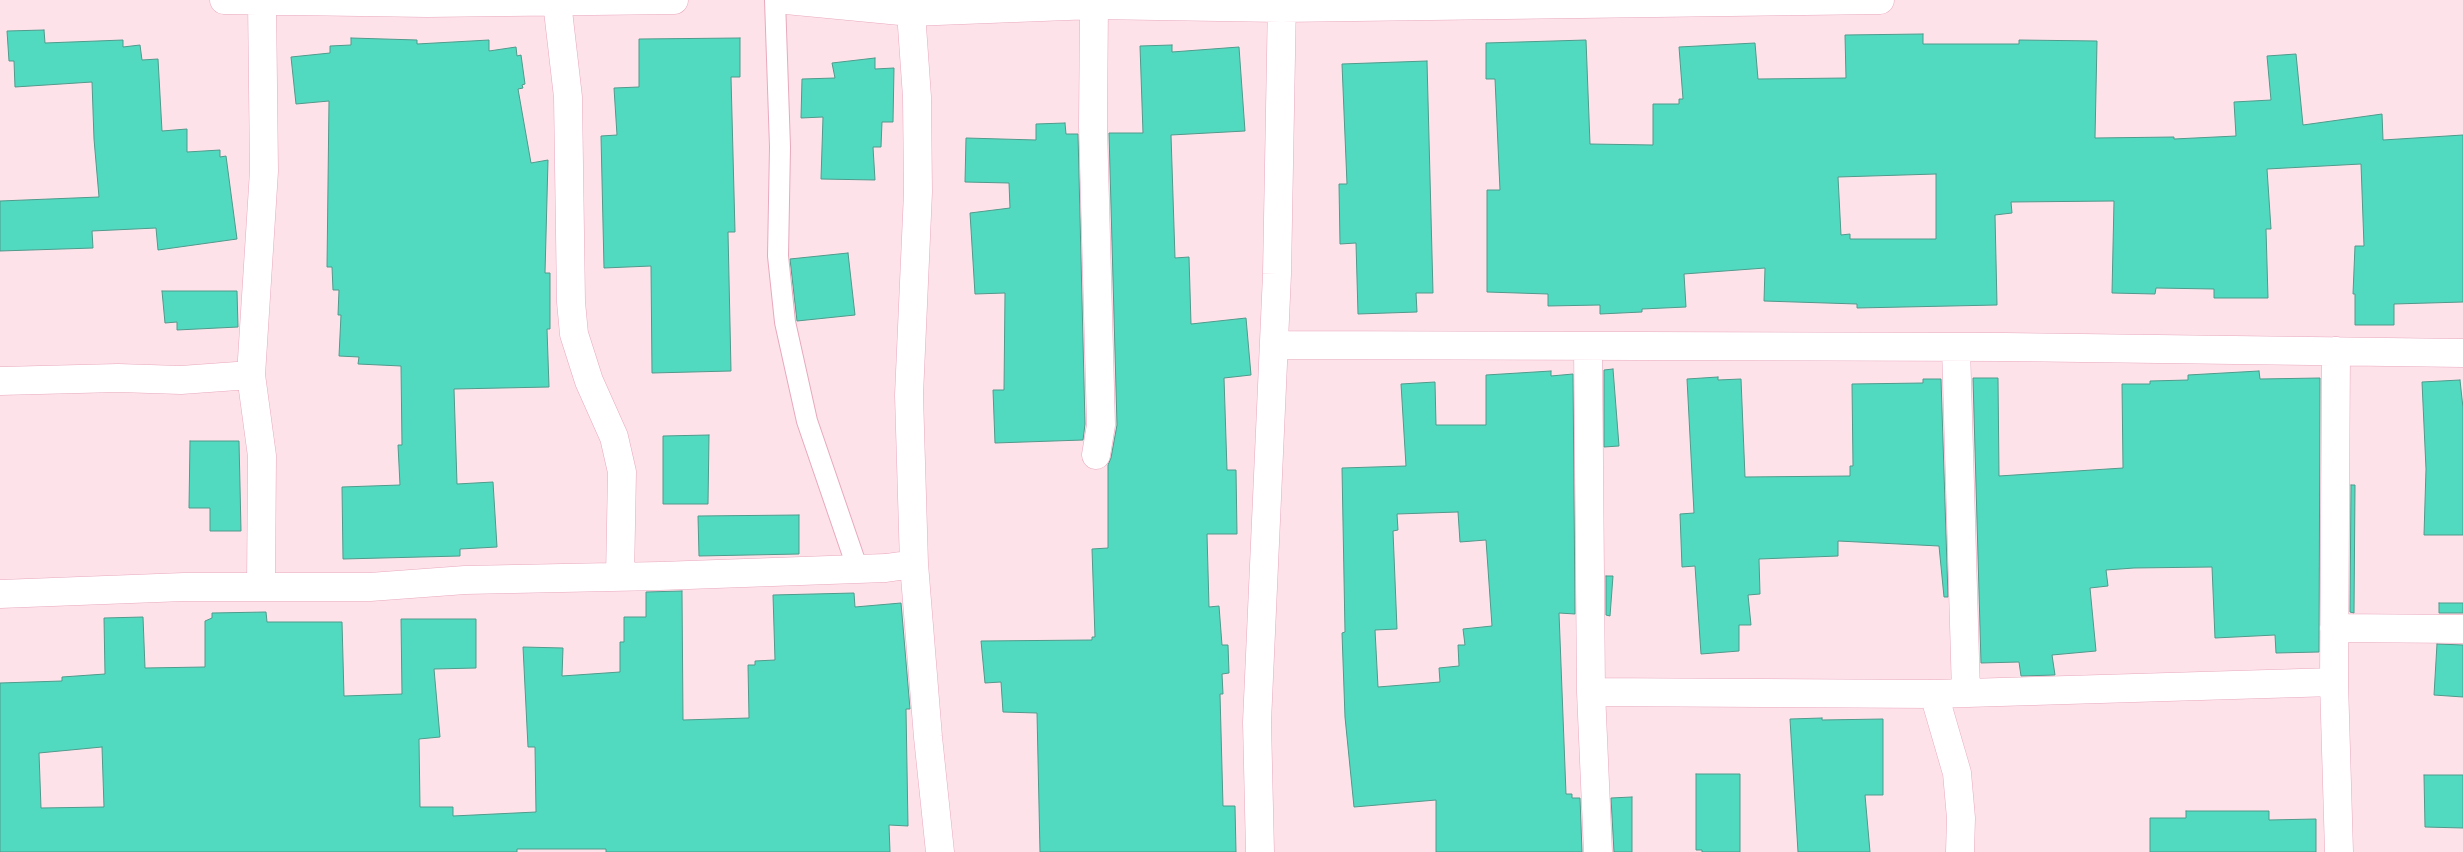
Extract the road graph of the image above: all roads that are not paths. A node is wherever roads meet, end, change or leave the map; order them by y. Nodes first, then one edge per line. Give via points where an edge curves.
1 (224, 0) edge
2 (674, 0) edge
3 (775, 0) edge
4 (786, 0) edge
5 (1852, 0) edge
6 (1880, 0) edge
7 (262, 1) edge
8 (557, 2) junction
9 (1282, 4) edge
10 (1094, 5) junction
11 (911, 12) junction
12 (1274, 346) junction
13 (1588, 347) junction
14 (1956, 347) junction
15 (2336, 351) junction
16 (2463, 353) edge
17 (251, 375) junction
18 (0, 381) edge
19 (1096, 455) dead end
20 (914, 564) junction
21 (857, 567) junction
22 (620, 577) junction
23 (261, 586) junction
24 (0, 594) edge
25 (2334, 628) junction
26 (2463, 629) edge
27 (2334, 682) junction
28 (1591, 692) junction
29 (1966, 693) junction
30 (1934, 694) junction
31 (940, 852) edge
32 (1260, 852) edge
33 (1598, 852) edge
34 (1960, 852) edge
35 (2339, 852) edge

1 - 7 street
2 - 8 street
3 - 21 lane via 780,146 778,256 785,322 807,421
4 - 11 street
5 - 6 street
5 - 9 street
7 - 8 street
7 - 17 street via 264,171
8 - 22 street via 568,96 574,334 595,398 614,437 622,472
9 - 10 street
9 - 12 street
10 - 11 street
10 - 19 street via 1101,425
11 - 20 street via 917,97 918,192 909,396
12 - 13 street
12 - 32 street via 1257,722
13 - 14 street
13 - 28 street
14 - 15 street
14 - 29 street
15 - 16 street
15 - 25 street
17 - 18 street via 181,380
17 - 23 street via 262,456
20 - 21 street via 886,568
20 - 31 street
21 - 22 street
22 - 23 street via 465,580 370,587
23 - 24 street
25 - 26 street
25 - 27 street
27 - 29 street
27 - 35 street
28 - 30 street
28 - 33 street
29 - 30 street
30 - 34 street via 1957,773

